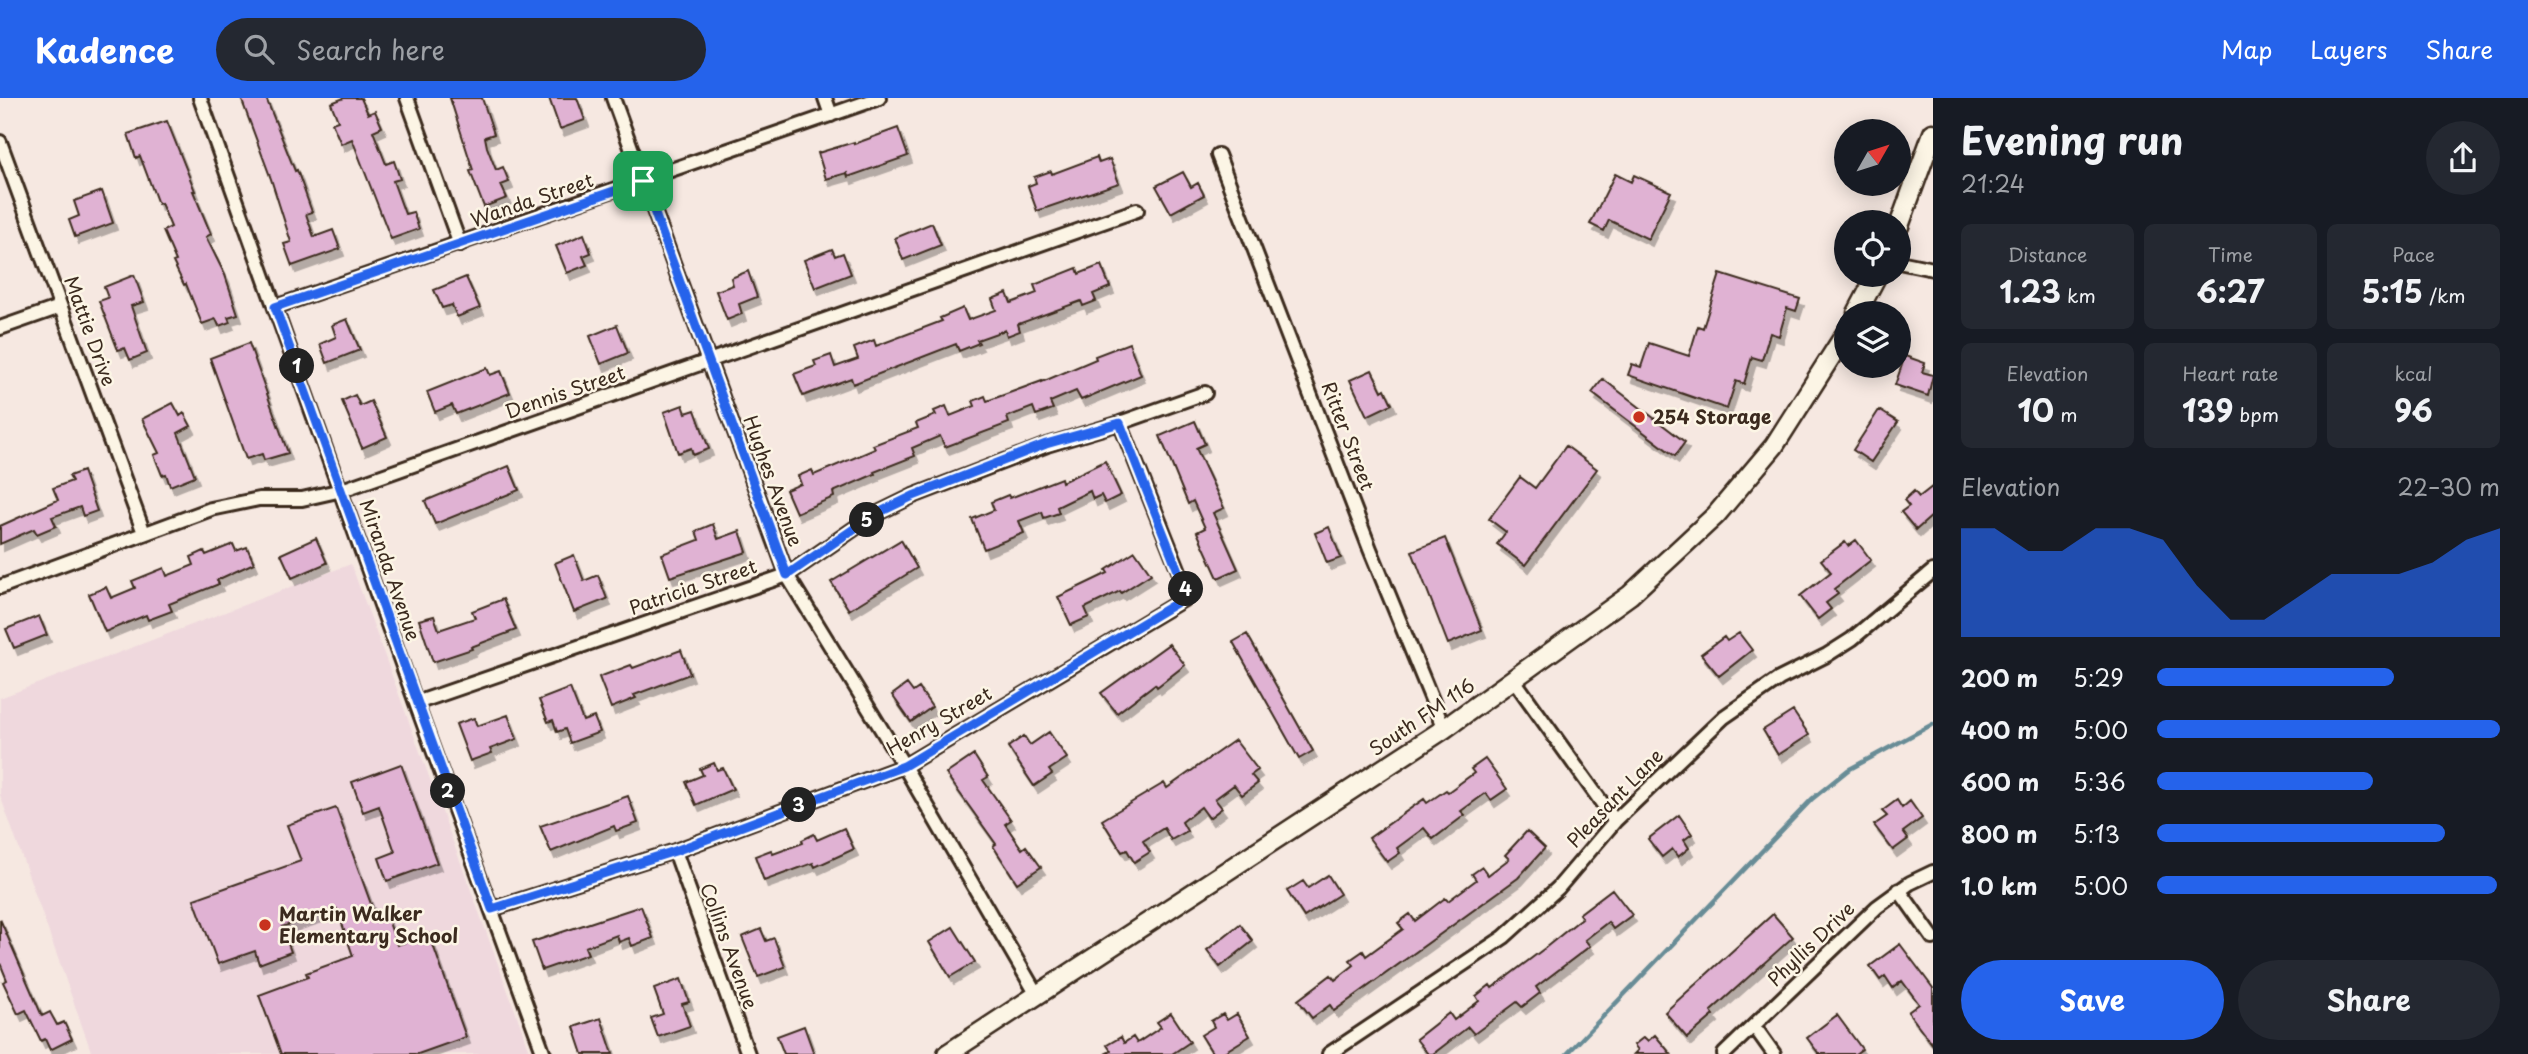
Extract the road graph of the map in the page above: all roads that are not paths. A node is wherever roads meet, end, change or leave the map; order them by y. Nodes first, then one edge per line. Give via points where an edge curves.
1 (200, 98) edge
2 (407, 98) edge
3 (613, 98) edge
4 (825, 98) edge
5 (879, 98) edge
6 (831, 115) junction
7 (1933, 133) edge
8 (0, 142) edge
9 (1218, 155) dead end
10 (643, 181) junction
11 (1137, 210) dead end
12 (1905, 210) edge
13 (460, 245) junction
14 (1911, 264) edge
15 (1933, 269) edge
16 (60, 306) junction
17 (275, 307) junction
18 (0, 328) edge
19 (1834, 351) edge
20 (709, 362) junction
21 (1205, 393) dead end
22 (1120, 423) junction
23 (342, 490) junction
24 (144, 533) junction
25 (787, 575) junction
26 (1932, 575) edge
27 (0, 587) edge
28 (1514, 680) junction
29 (416, 703) junction
30 (1444, 729) junction
31 (904, 766) junction
32 (1615, 821) junction
33 (675, 851) junction
34 (1933, 872) edge
35 (1899, 890) junction
36 (492, 909) junction
37 (1933, 938) edge
38 (1037, 995) junction
39 (1754, 1026) junction
40 (544, 1054) edge
41 (748, 1054) edge
42 (947, 1054) edge
43 (1329, 1054) edge
44 (1724, 1054) edge
45 (1774, 1054) edge

1 - 17 street, Miranda Avenue
2 - 13 street
3 - 10 street, Hughes Avenue
4 - 6 street
5 - 6 street, Wanda Street
6 - 10 street, Wanda Street
7 - 12 main road
8 - 16 street, Mattie Drive
9 - 30 street, Ritter Street
10 - 13 street, Wanda Street
10 - 20 street, Hughes Avenue
11 - 20 street, Dennis Street
13 - 17 street, Wanda Street
14 - 15 street
16 - 18 street
16 - 24 street, Mattie Drive
17 - 23 street, Miranda Avenue
19 - 28 main road, South FM 116 via 1774,446 1716,515 1630,595
20 - 23 street, Dennis Street
20 - 25 street, Hughes Avenue
21 - 22 street, Patricia Street
22 - 25 street, Patricia Street via 1046,444 913,496 874,515
22 - 31 street, Henry Street via 1188,596
23 - 24 street, Dennis Street via 211,509
23 - 29 street, Miranda Avenue
24 - 27 street, Dennis Street
25 - 29 street, Patricia Street
25 - 31 street, Hughes Avenue
26 - 32 street, Pleasant Lane via 1852,639 1724,717
28 - 30 main road, South FM 116
28 - 32 street
29 - 36 street, Miranda Avenue
30 - 38 main road, South FM 116
31 - 33 street, Henry Street
31 - 38 street, Hughes Avenue
32 - 43 street, Pleasant Lane via 1558,888 1504,937
33 - 36 street, Henry Street
33 - 41 street, Collins Avenue
34 - 35 street, Phyllis Drive
35 - 37 street
35 - 39 street, Phyllis Drive
36 - 40 street, Miranda Avenue
38 - 42 main road, South FM 116
39 - 44 street, Phyllis Drive
39 - 45 street

